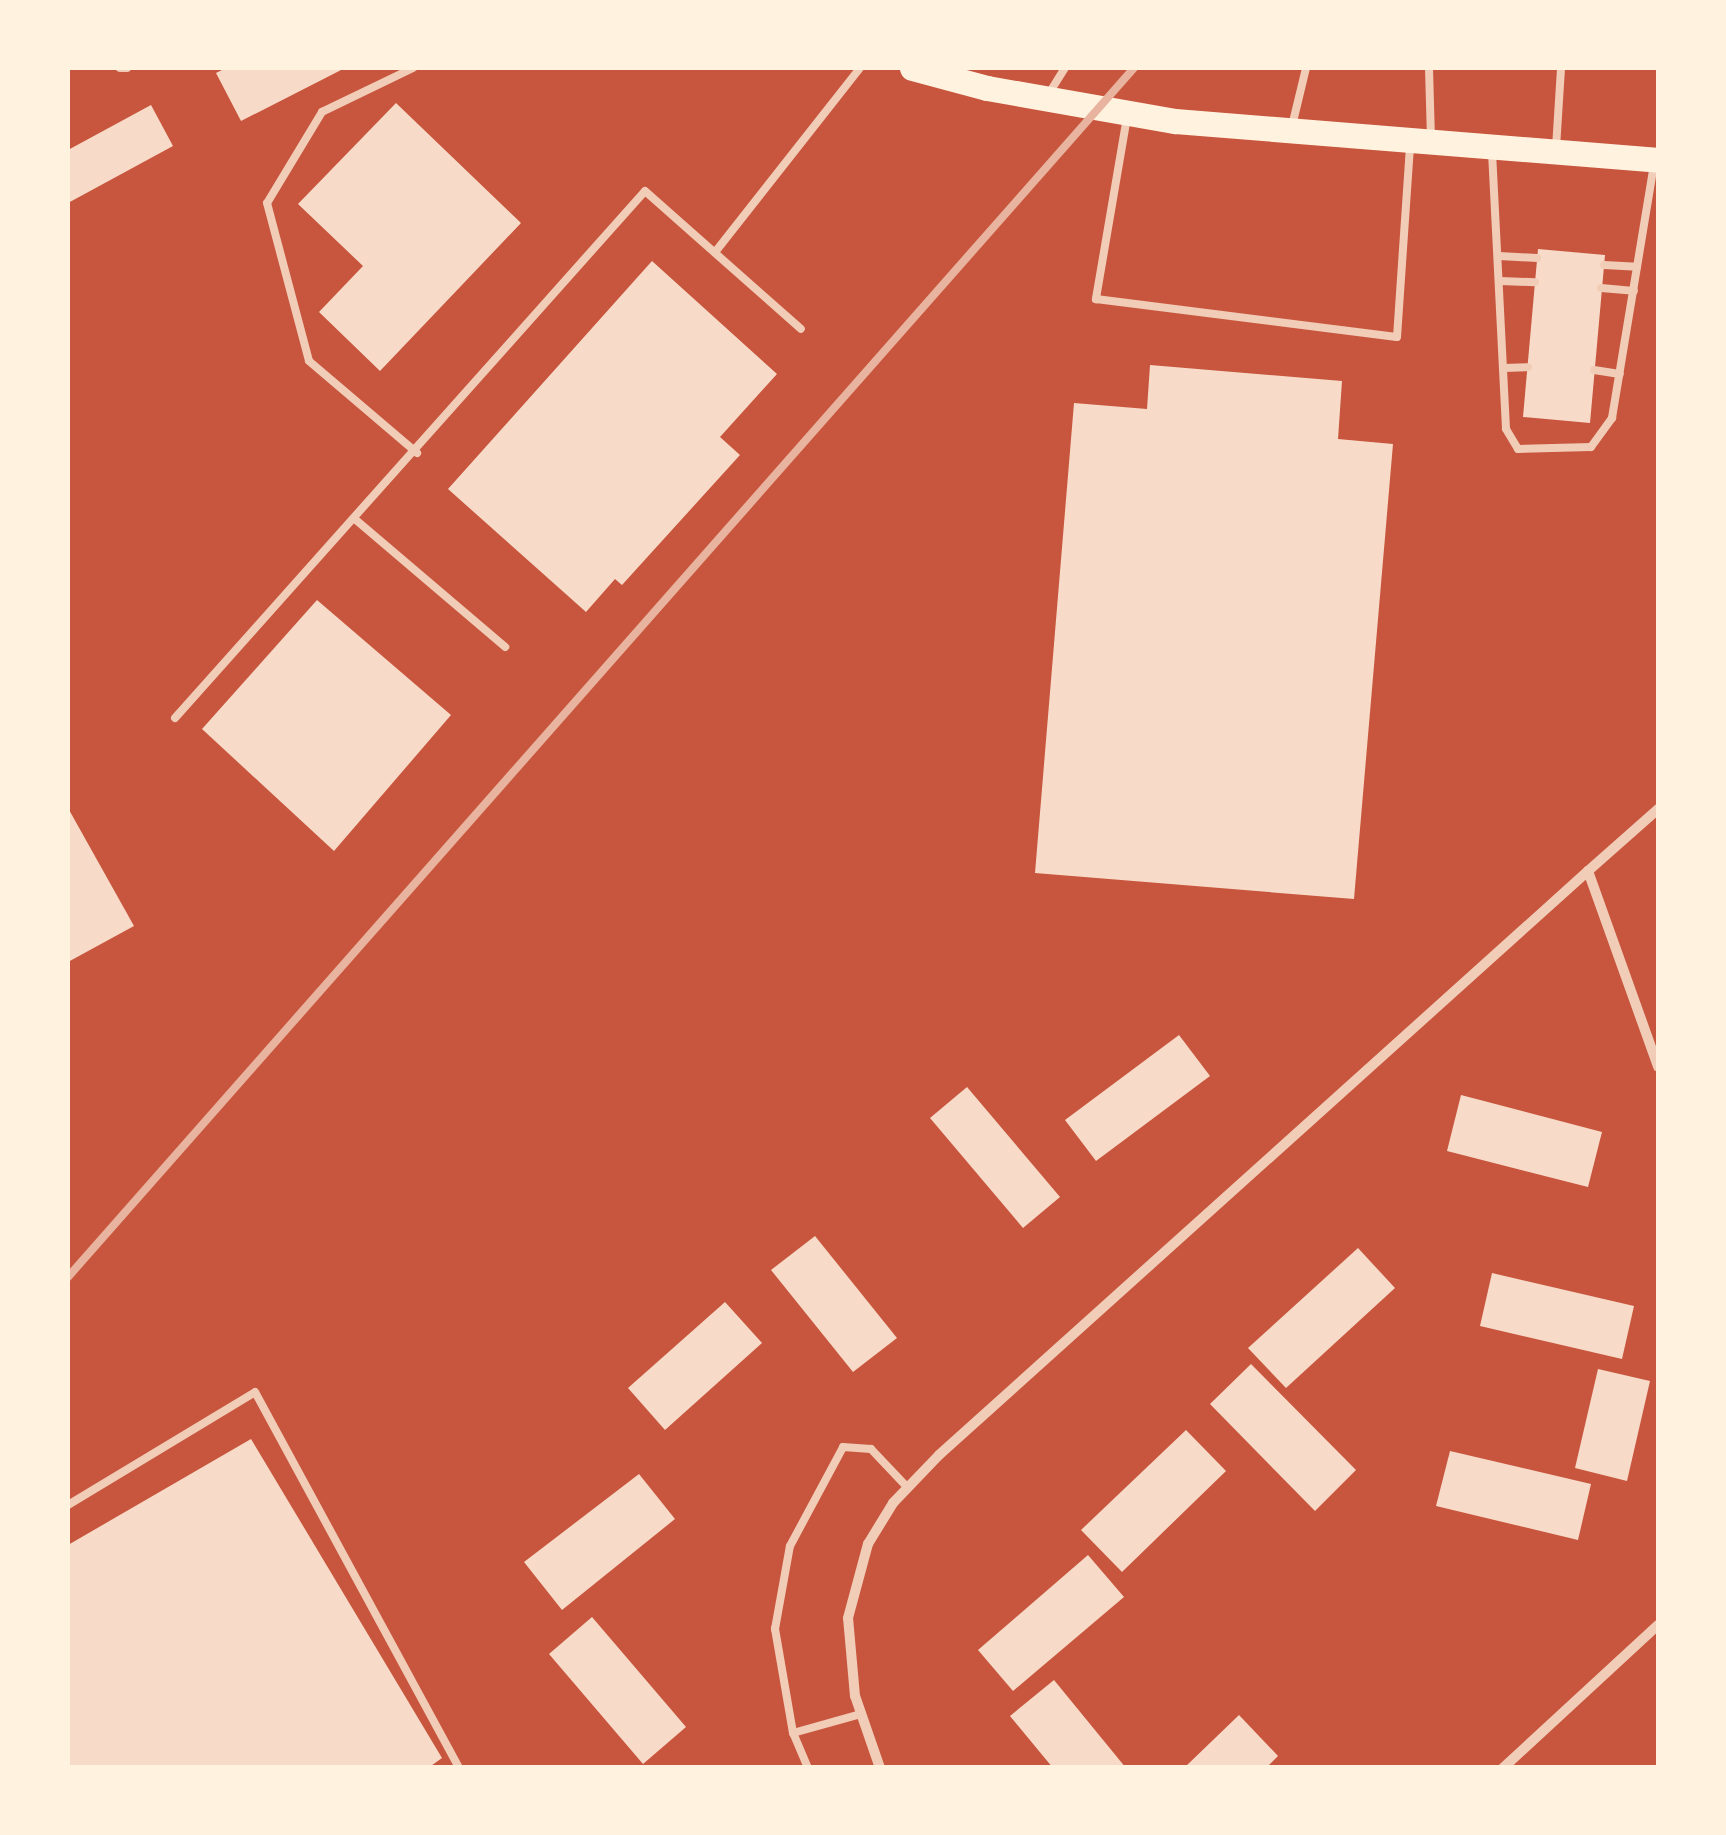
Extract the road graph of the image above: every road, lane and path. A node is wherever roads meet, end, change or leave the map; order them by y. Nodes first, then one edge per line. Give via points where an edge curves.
1 (414, 68) edge
2 (860, 68) edge
3 (912, 68) edge
4 (1065, 68) edge
5 (1306, 68) edge
6 (1430, 68) edge
7 (1561, 68) edge
8 (1046, 98) junction
9 (1127, 112) junction
10 (1290, 132) junction
11 (1421, 142) junction
12 (1492, 148) junction
13 (1556, 152) junction
14 (1657, 160) edge
15 (716, 252) junction
16 (1499, 256) junction
17 (1538, 258) dead end
18 (1604, 265) dead end
19 (1637, 267) junction
20 (1500, 281) junction
21 (1535, 282) dead end
22 (1602, 288) dead end
23 (1634, 291) junction
24 (801, 328) dead end
25 (1528, 367) dead end
26 (1504, 368) junction
27 (1594, 370) dead end
28 (1620, 374) junction
29 (417, 452) junction
30 (356, 520) junction
31 (504, 647) dead end
32 (175, 718) dead end
33 (1658, 808) edge
34 (1588, 871) junction
35 (1658, 1067) edge
36 (907, 1488) junction
37 (68, 1505) edge
38 (1658, 1625) edge
39 (861, 1714) junction
40 (793, 1733) junction
41 (459, 1768) edge
42 (808, 1768) edge
43 (880, 1768) edge
44 (1503, 1768) edge

1 - 29 lane via 322,112 267,203 309,361
2 - 15 lane
3 - 8 main road
4 - 8 lane
5 - 10 lane
6 - 11 lane
7 - 13 lane
8 - 9 main road
9 - 10 main road
9 - 11 lane via 1096,299 1397,336
10 - 11 main road
11 - 12 main road
12 - 13 main road
12 - 16 lane
13 - 14 main road
14 - 19 lane
15 - 24 lane
15 - 29 lane via 645,191
16 - 17 lane
16 - 20 lane
18 - 19 lane
19 - 23 lane
20 - 21 lane
20 - 26 lane
22 - 23 lane
23 - 28 lane
25 - 26 lane
26 - 28 lane via 1506,429 1518,449 1592,447 1612,418
27 - 28 lane
29 - 30 lane
30 - 31 lane
30 - 32 lane
33 - 34 street
34 - 35 street
34 - 36 street
36 - 39 street via 868,1544 853,1591 848,1642
36 - 40 lane via 871,1450 843,1447 790,1546 775,1630
37 - 41 lane via 255,1392
38 - 44 street
39 - 40 lane
39 - 43 street
40 - 42 lane

